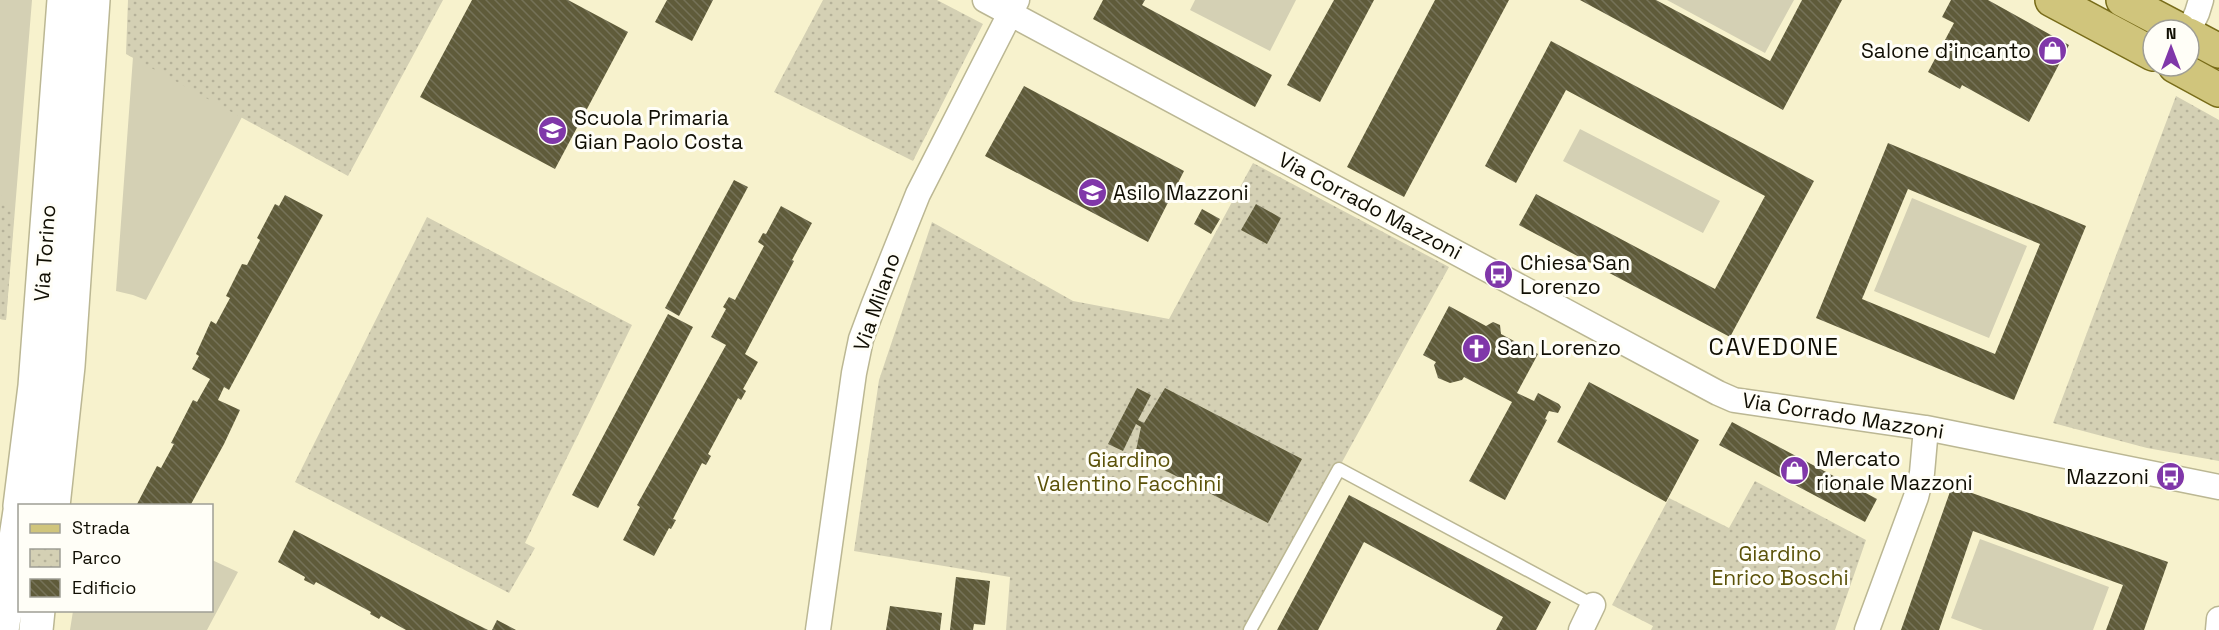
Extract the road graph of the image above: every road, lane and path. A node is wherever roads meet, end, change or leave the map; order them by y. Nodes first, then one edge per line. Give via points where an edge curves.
1 (64, 0) edge
2 (93, 0) edge
3 (985, 0) edge
4 (2052, 0) edge
5 (2123, 0) edge
6 (2201, 0) edge
7 (1013, 7) edge
8 (2157, 18) edge
9 (2195, 18) edge
10 (2201, 41) edge
11 (2141, 48) edge
12 (2219, 51) edge
13 (2197, 78) edge
14 (2219, 90) edge
15 (1926, 428) junction
16 (2219, 487) edge
17 (20, 504) edge
18 (53, 504) edge
19 (18, 524) edge
20 (1593, 605) joint
21 (38, 612) edge
22 (2219, 619) edge
23 (2, 630) edge
24 (36, 630) edge
25 (818, 630) edge
26 (1250, 630) edge
27 (1581, 630) edge
28 (1867, 630) edge
29 (2218, 630) edge

1 - 17 main road, Via Torino via 35,386
2 - 18 main road, Via Torino via 68,366
3 - 7 street, Via Corrado Mazzoni
4 - 11 main road
5 - 8 main road
6 - 9 street
7 - 15 street, Via Corrado Mazzoni via 1718,393 1752,403
7 - 25 street, Via Milano via 918,194 861,339
10 - 12 main road
13 - 14 main road
15 - 16 street, Via Corrado Mazzoni
15 - 28 street via 1917,497
19 - 23 main road
20 - 26 lane via 1339,469
20 - 27 street
21 - 24 main road
22 - 29 street

